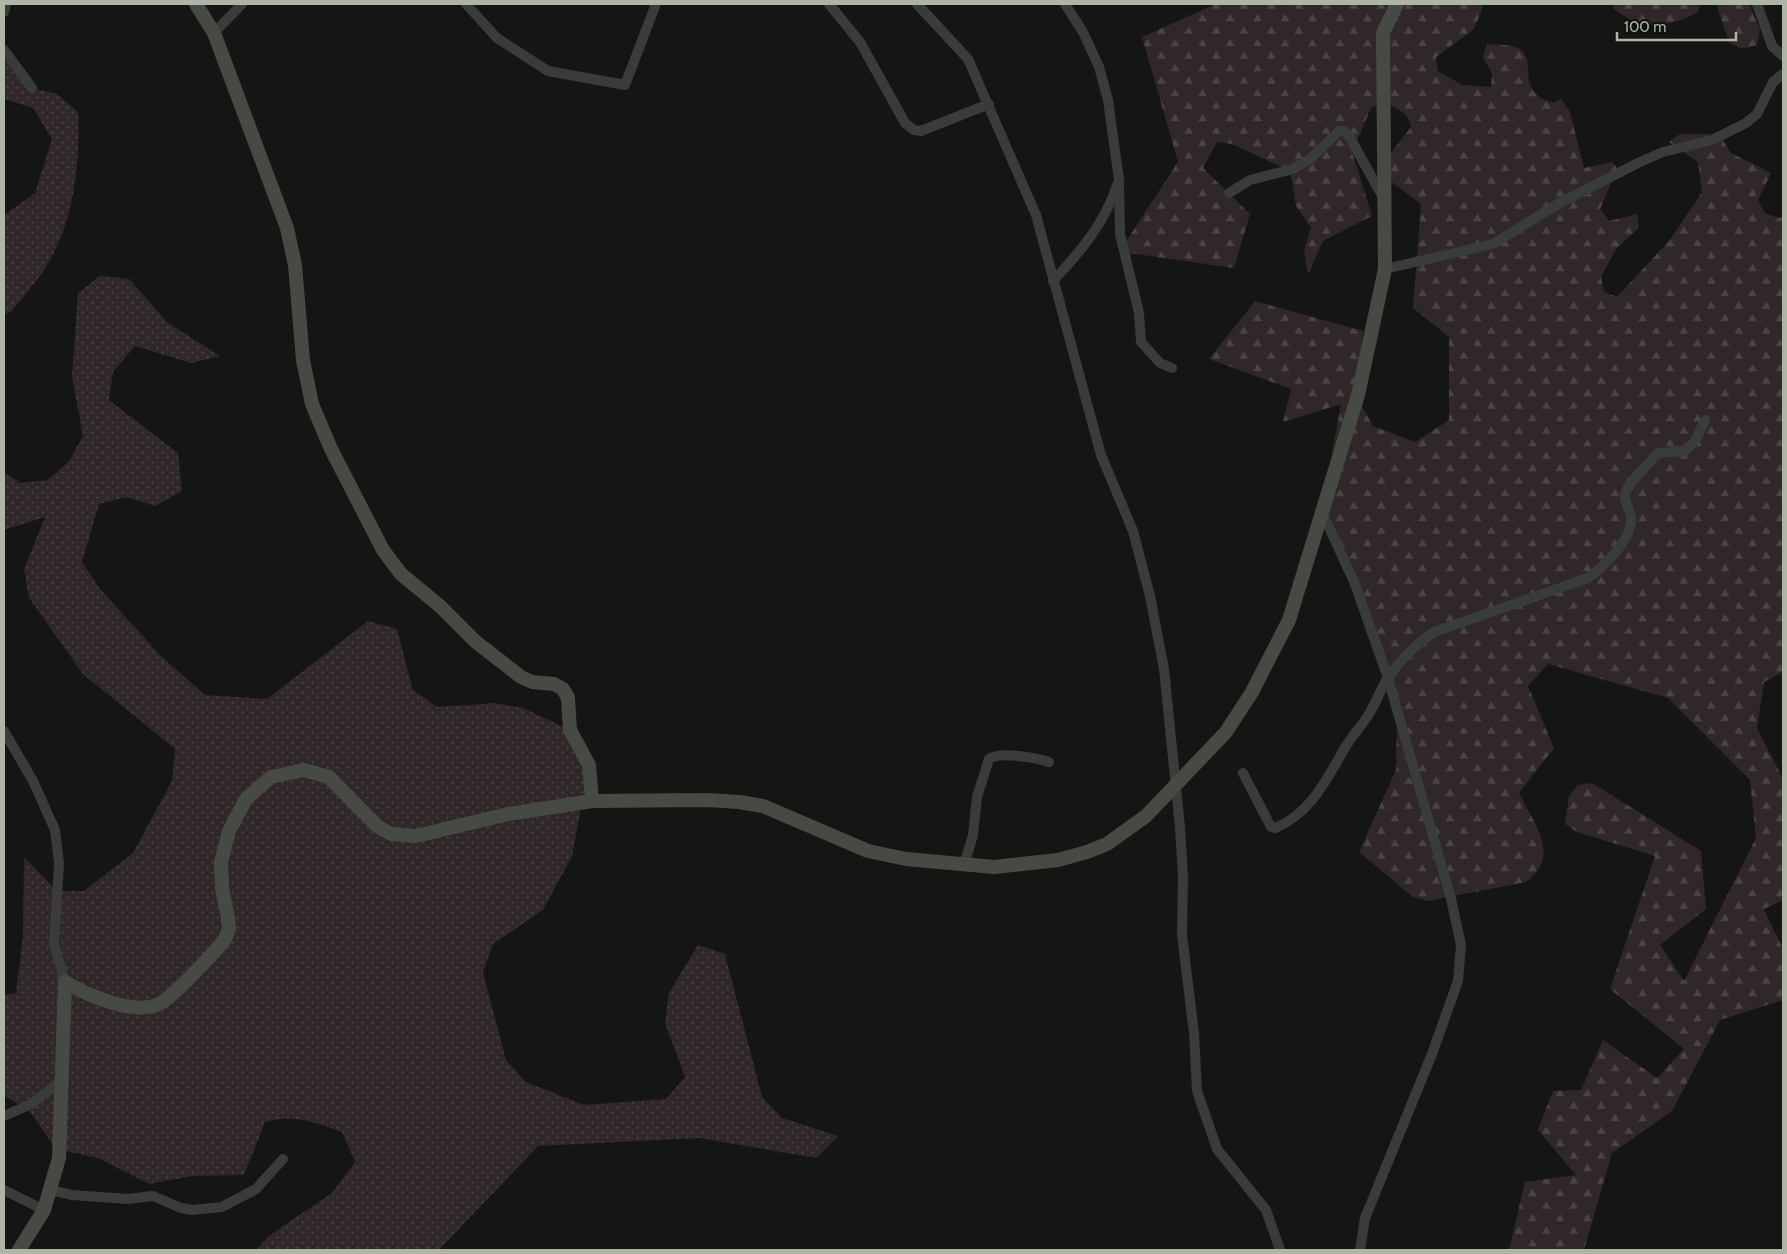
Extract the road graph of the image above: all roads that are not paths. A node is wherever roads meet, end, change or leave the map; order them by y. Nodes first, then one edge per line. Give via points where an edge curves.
1 (6, 4) edge
2 (196, 4) edge
3 (242, 4) edge
4 (466, 4) edge
5 (656, 4) edge
6 (829, 4) edge
7 (917, 4) edge
8 (1065, 4) edge
9 (1398, 4) edge
10 (1757, 4) edge
11 (4, 12) edge
12 (214, 33) junction
13 (4, 50) edge
14 (1783, 56) edge
15 (1783, 74) edge
16 (32, 88) dead end
17 (989, 104) junction
18 (1119, 180) junction
19 (1229, 192) dead end
20 (1384, 199) junction
21 (1385, 269) junction
22 (1053, 281) junction
23 (1172, 368) dead end
24 (1705, 420) dead end
25 (1322, 512) junction
26 (1388, 678) junction
27 (4, 732) edge
28 (1049, 762) dead end
29 (1243, 773) dead end
30 (1175, 786) junction
31 (592, 801) junction
32 (964, 865) junction
33 (65, 982) junction
34 (63, 1079) junction
35 (4, 1116) edge
36 (283, 1159) dead end
37 (4, 1190) edge
38 (50, 1190) junction
39 (44, 1210) junction
40 (19, 1250) edge
41 (1280, 1250) edge
42 (1360, 1250) edge

1 - 11 street
2 - 12 street
3 - 12 street
4 - 5 street via 497,38 548,71 624,85
6 - 17 street via 860,42 905,123 914,130 921,131
7 - 17 street via 968,59
8 - 18 street via 1083,32 1098,67 1108,100
9 - 20 street via 1383,33
10 - 14 street via 1772,46
12 - 31 street via 287,228 303,360 312,404 331,449 383,550 401,574 442,607 476,642 521,677 563,689 568,698 570,730 588,765
13 - 16 street
15 - 21 street via 1773,82 1757,114 1712,140 1663,152 1638,163 1558,204 1493,244
17 - 22 street via 1036,215
18 - 22 street via 1110,207 1098,228
18 - 23 street via 1120,234 1139,313 1141,342 1157,360
19 - 20 street via 1250,180 1293,169 1310,159 1339,131 1344,131
20 - 21 street
21 - 25 street via 1358,395
22 - 30 street via 1101,455 1133,531 1150,596 1164,669
24 - 26 street via 1695,441 1685,451 1658,452 1628,486 1625,495 1630,525 1621,544 1602,568 1580,582 1516,601 1434,632 1416,644
25 - 26 street via 1355,584
25 - 30 street via 1289,620 1252,692 1226,732
26 - 29 street via 1374,707 1347,745 1320,793 1281,826 1271,827
26 - 42 street via 1461,945 1458,981 1365,1218
27 - 33 street via 55,830 59,864 54,944
28 - 32 street via 1033,757 999,755 989,759 977,797 973,835
30 - 32 street via 1146,816 1107,844 1086,852 1058,860 1024,864
30 - 41 street via 1183,876 1182,935 1194,1033 1197,1090 1217,1149 1266,1210
31 - 32 street via 740,802 763,806 868,851
31 - 33 street via 508,814 416,836 391,834 377,826 329,777 304,770 271,777 246,799 229,831 221,862 229,929 216,951 160,1004 138,1009 83,992
33 - 34 street
34 - 35 street via 31,1104
34 - 38 street via 59,1158
36 - 38 street via 256,1189 222,1207 192,1210 153,1196 127,1199
37 - 39 street
38 - 39 street
39 - 40 street

